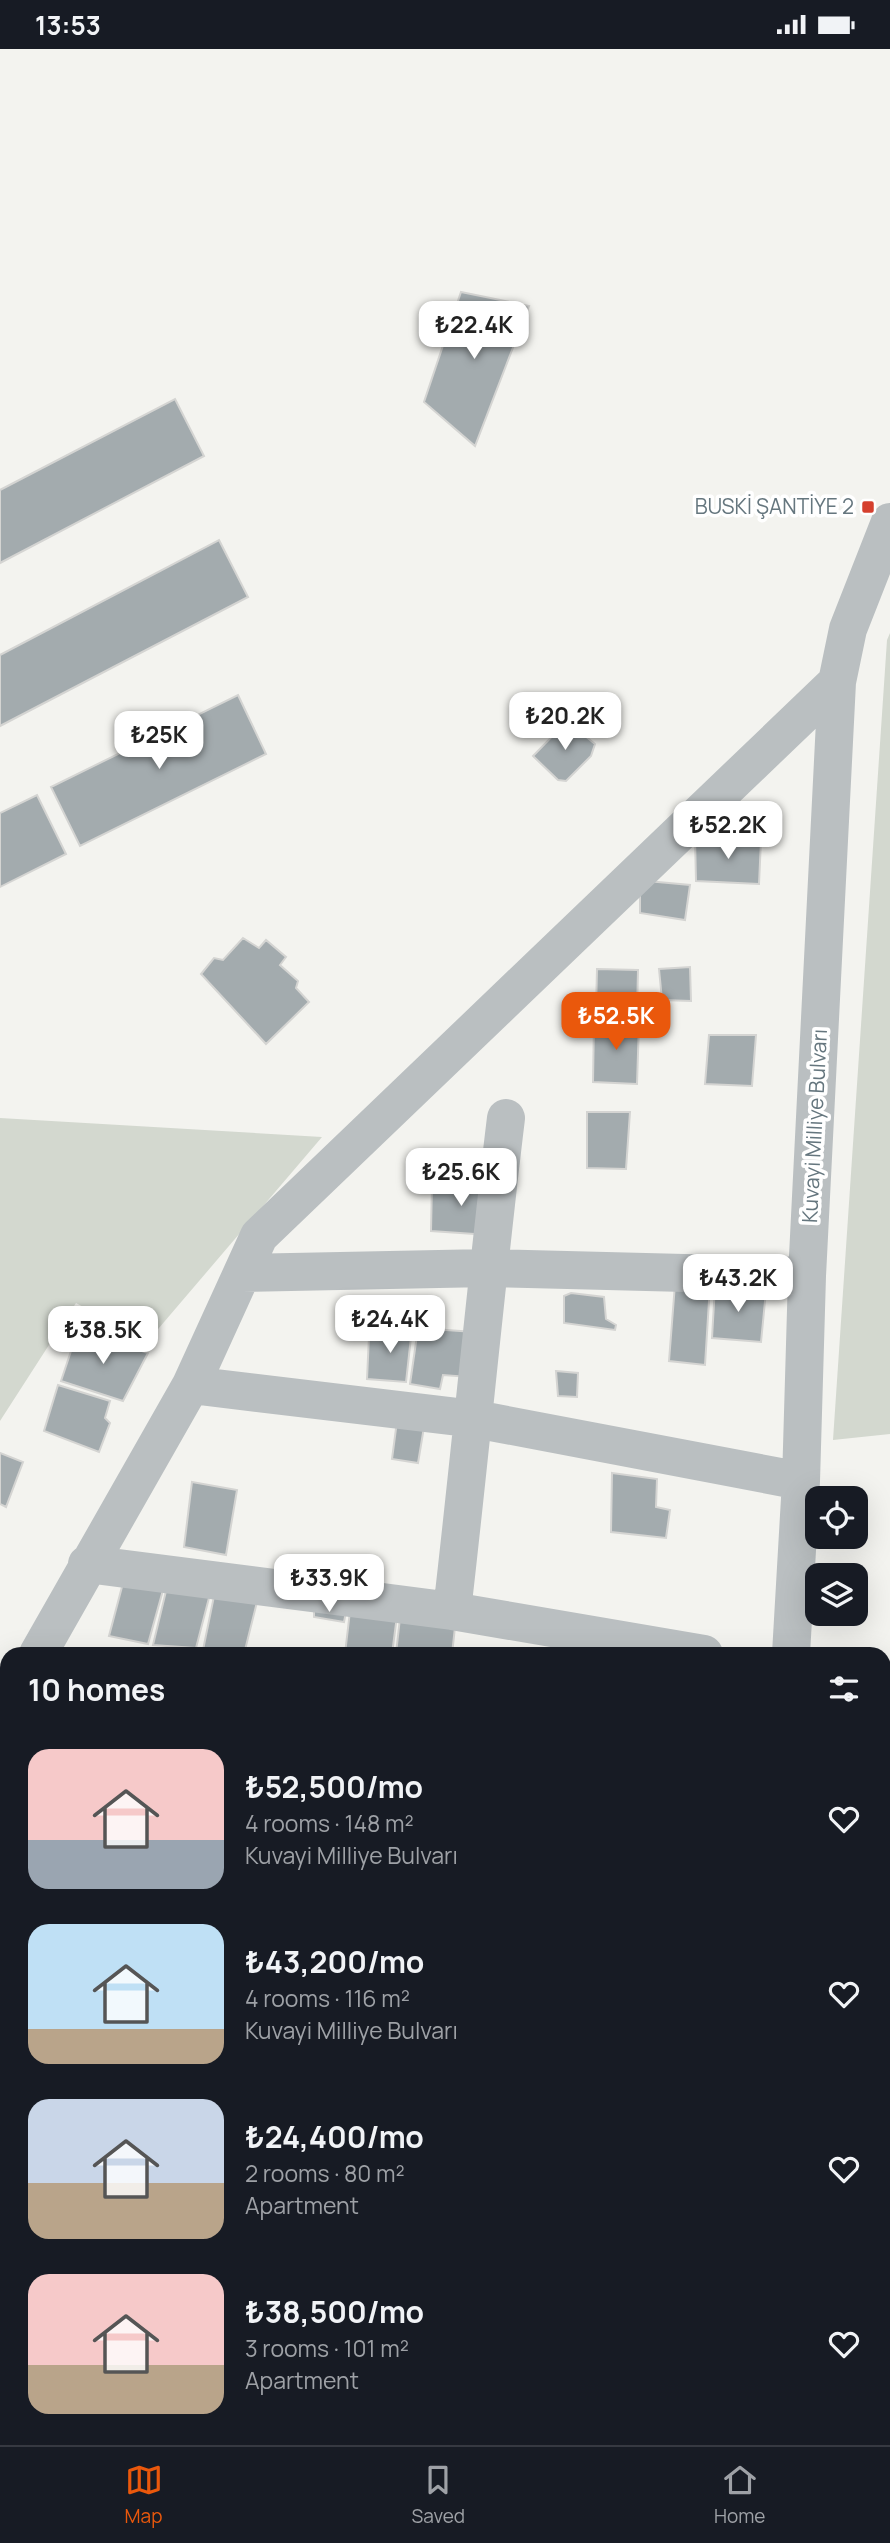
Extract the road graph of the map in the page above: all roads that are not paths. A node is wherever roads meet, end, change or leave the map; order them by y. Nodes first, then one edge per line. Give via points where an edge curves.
1 (890, 522) edge
2 (837, 682) junction
3 (506, 1118) dead end
4 (488, 1268) junction
5 (243, 1273) junction
6 (807, 1276) junction
7 (191, 1385) junction
8 (475, 1419) junction
9 (801, 1481) junction
10 (87, 1564) junction
11 (452, 1611) junction
12 (42, 1647) edge
13 (663, 1647) edge
14 (790, 1647) edge

1 - 2 street, Kuvayi Milliye Bulvarı via 848,629
2 - 5 street via 259,1236
2 - 6 street, Kuvayi Milliye Bulvarı
3 - 4 street
4 - 5 street
4 - 6 street
4 - 8 street
5 - 7 street
6 - 9 street, Kuvayi Milliye Bulvarı
7 - 8 street
7 - 10 street
8 - 9 street
8 - 11 street
9 - 14 street, Kuvayi Milliye Bulvarı
10 - 11 street
10 - 12 street
11 - 13 street

